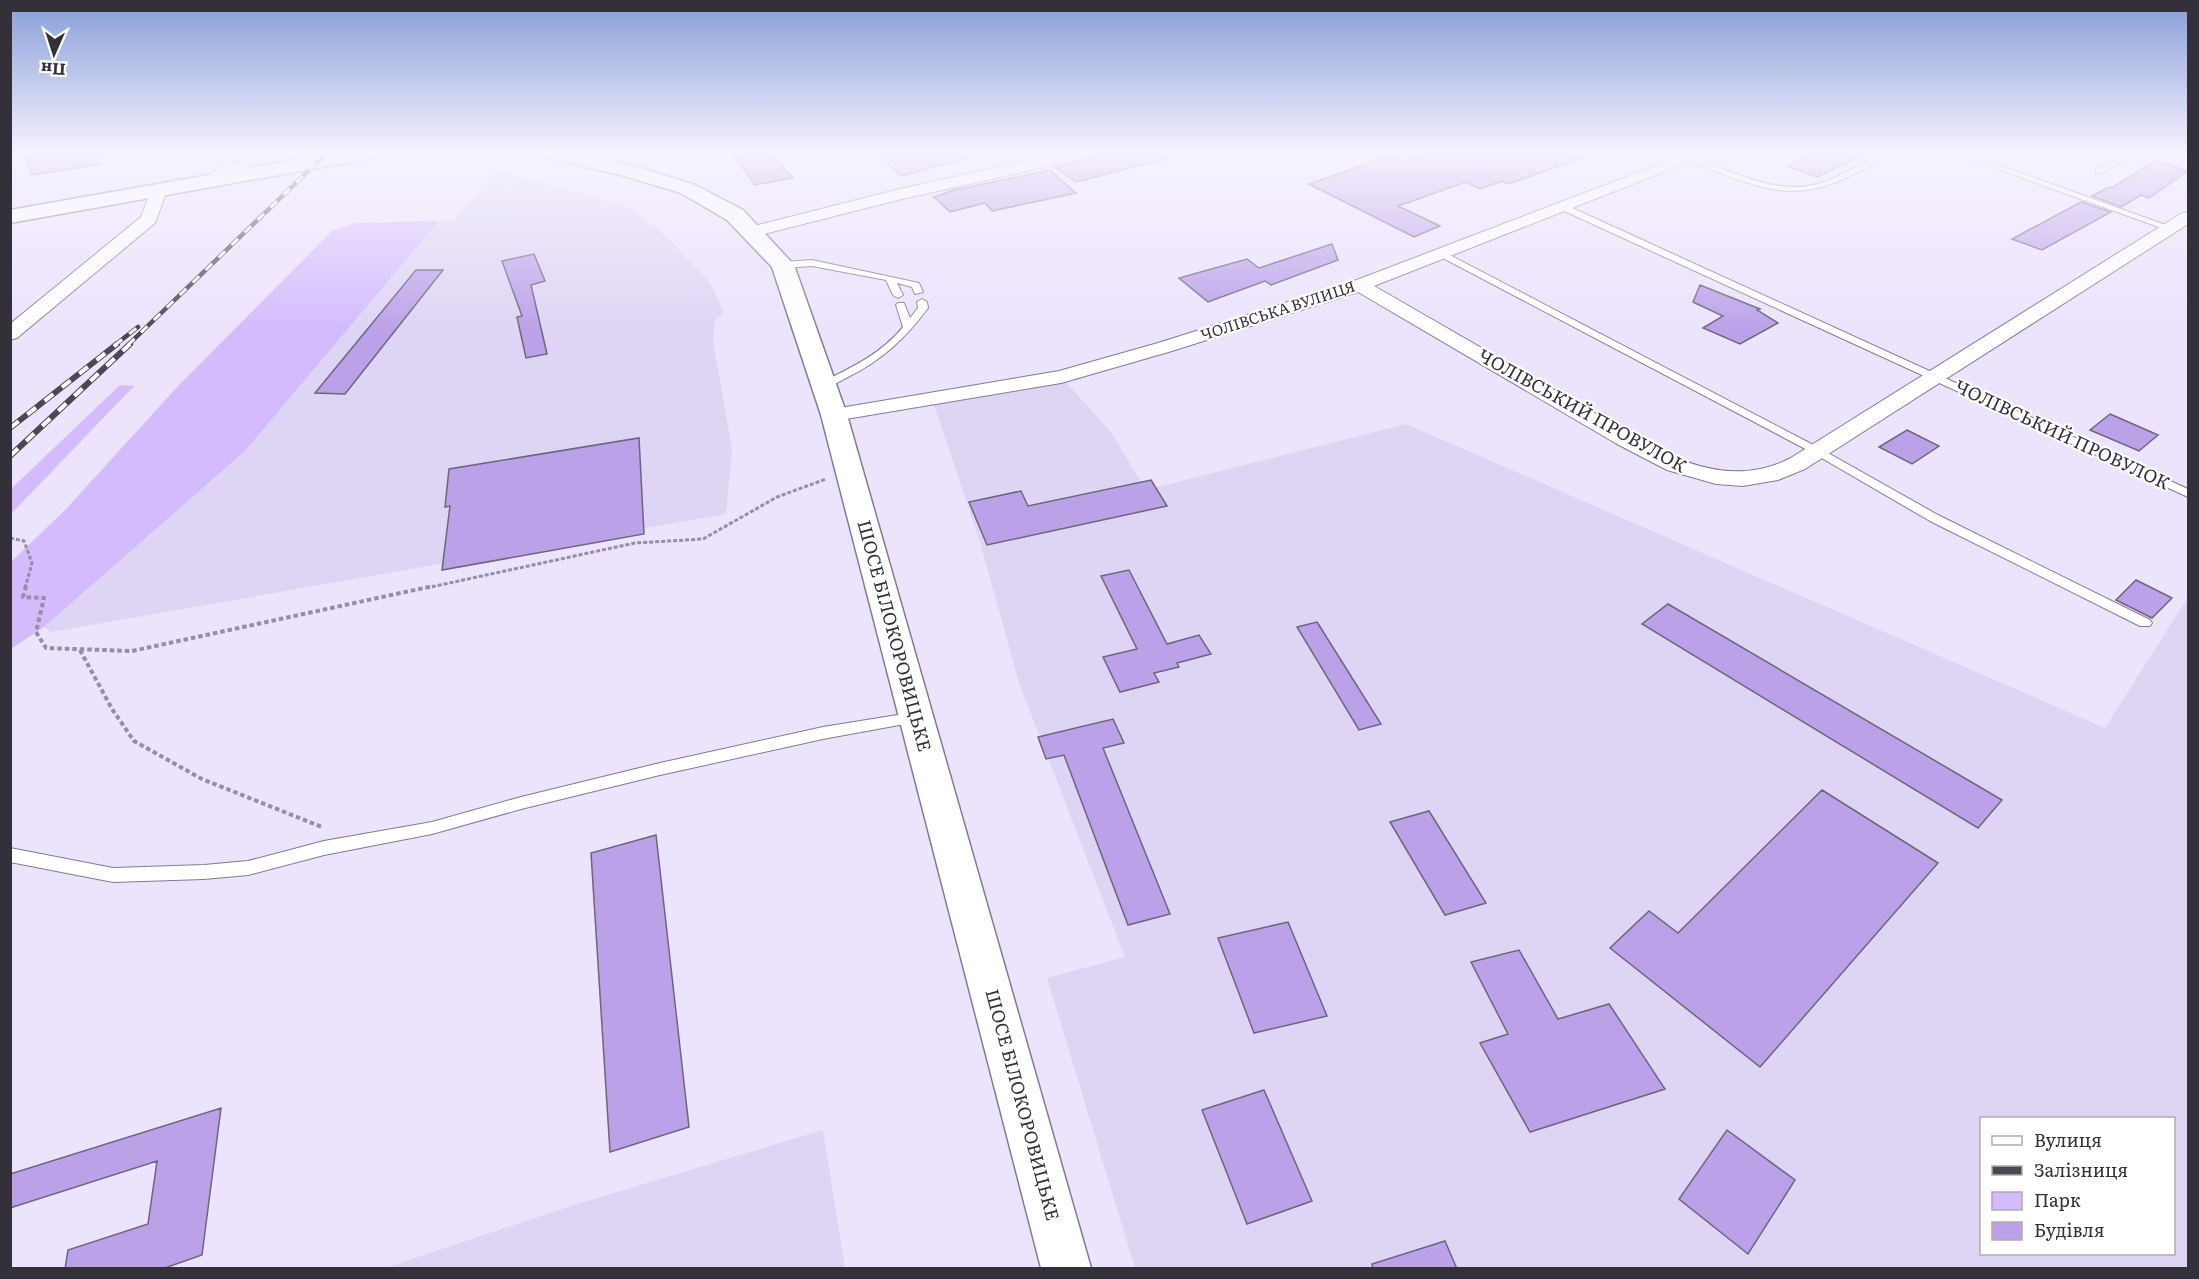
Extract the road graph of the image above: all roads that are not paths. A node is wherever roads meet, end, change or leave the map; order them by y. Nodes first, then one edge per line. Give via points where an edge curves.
1 (39, 212) edge
2 (152, 212) edge
3 (729, 212) edge
4 (831, 212) edge
5 (1556, 212) edge
6 (1573, 212) edge
7 (2124, 212) edge
8 (10, 217) edge
9 (2188, 218) edge
10 (2170, 228) junction
11 (752, 232) junction
12 (1444, 255) junction
13 (783, 266) junction
14 (890, 278) junction
15 (1360, 285) junction
16 (908, 327) junction
17 (10, 334) edge
18 (1936, 377) junction
19 (829, 400) junction
20 (1817, 451) junction
21 (2188, 493) edge
22 (2145, 623) dead end
23 (916, 717) junction
24 (10, 855) edge
25 (1066, 1269) edge

1 - 8 main road
2 - 17 street via 149,219
3 - 11 main road, ШОСЕ БІЛОКОРОВИЦЬКЕ
4 - 11 street
5 - 12 street, ЧОЛІВСЬКА ВУЛИЦЯ
6 - 18 lane, ЧОЛІВСЬКИЙ ПРОВУЛОК
7 - 10 lane
9 - 10 street, ЧОЛІВСЬКИЙ ПРОВУЛОК
10 - 18 street, ЧОЛІВСЬКИЙ ПРОВУЛОК
11 - 13 main road, ШОСЕ БІЛОКОРОВИЦЬКЕ
12 - 15 street, ЧОЛІВСЬКА ВУЛИЦЯ
12 - 20 lane
13 - 14 lane via 812,263
13 - 19 main road, ШОСЕ БІЛОКОРОВИЦЬКЕ
14 - 16 lane
14 - 16 lane via 916,285 923,308
15 - 19 street, ЧОЛІВСЬКА ВУЛИЦЯ via 1061,377
15 - 20 street, ЧОЛІВСЬКИЙ ПРОВУЛОК via 1557,401 1685,470 1749,480 1776,475
16 - 19 lane via 898,341 864,366
18 - 20 street, ЧОЛІВСЬКИЙ ПРОВУЛОК
18 - 21 lane, ЧОЛІВСЬКИЙ ПРОВУЛОК
19 - 23 main road, ШОСЕ БІЛОКОРОВИЦЬКЕ
20 - 22 lane via 1934,518
23 - 24 lane via 800,738 521,802 432,828 248,868 113,875
23 - 25 main road, ШОСЕ БІЛОКОРОВИЦЬКЕ

